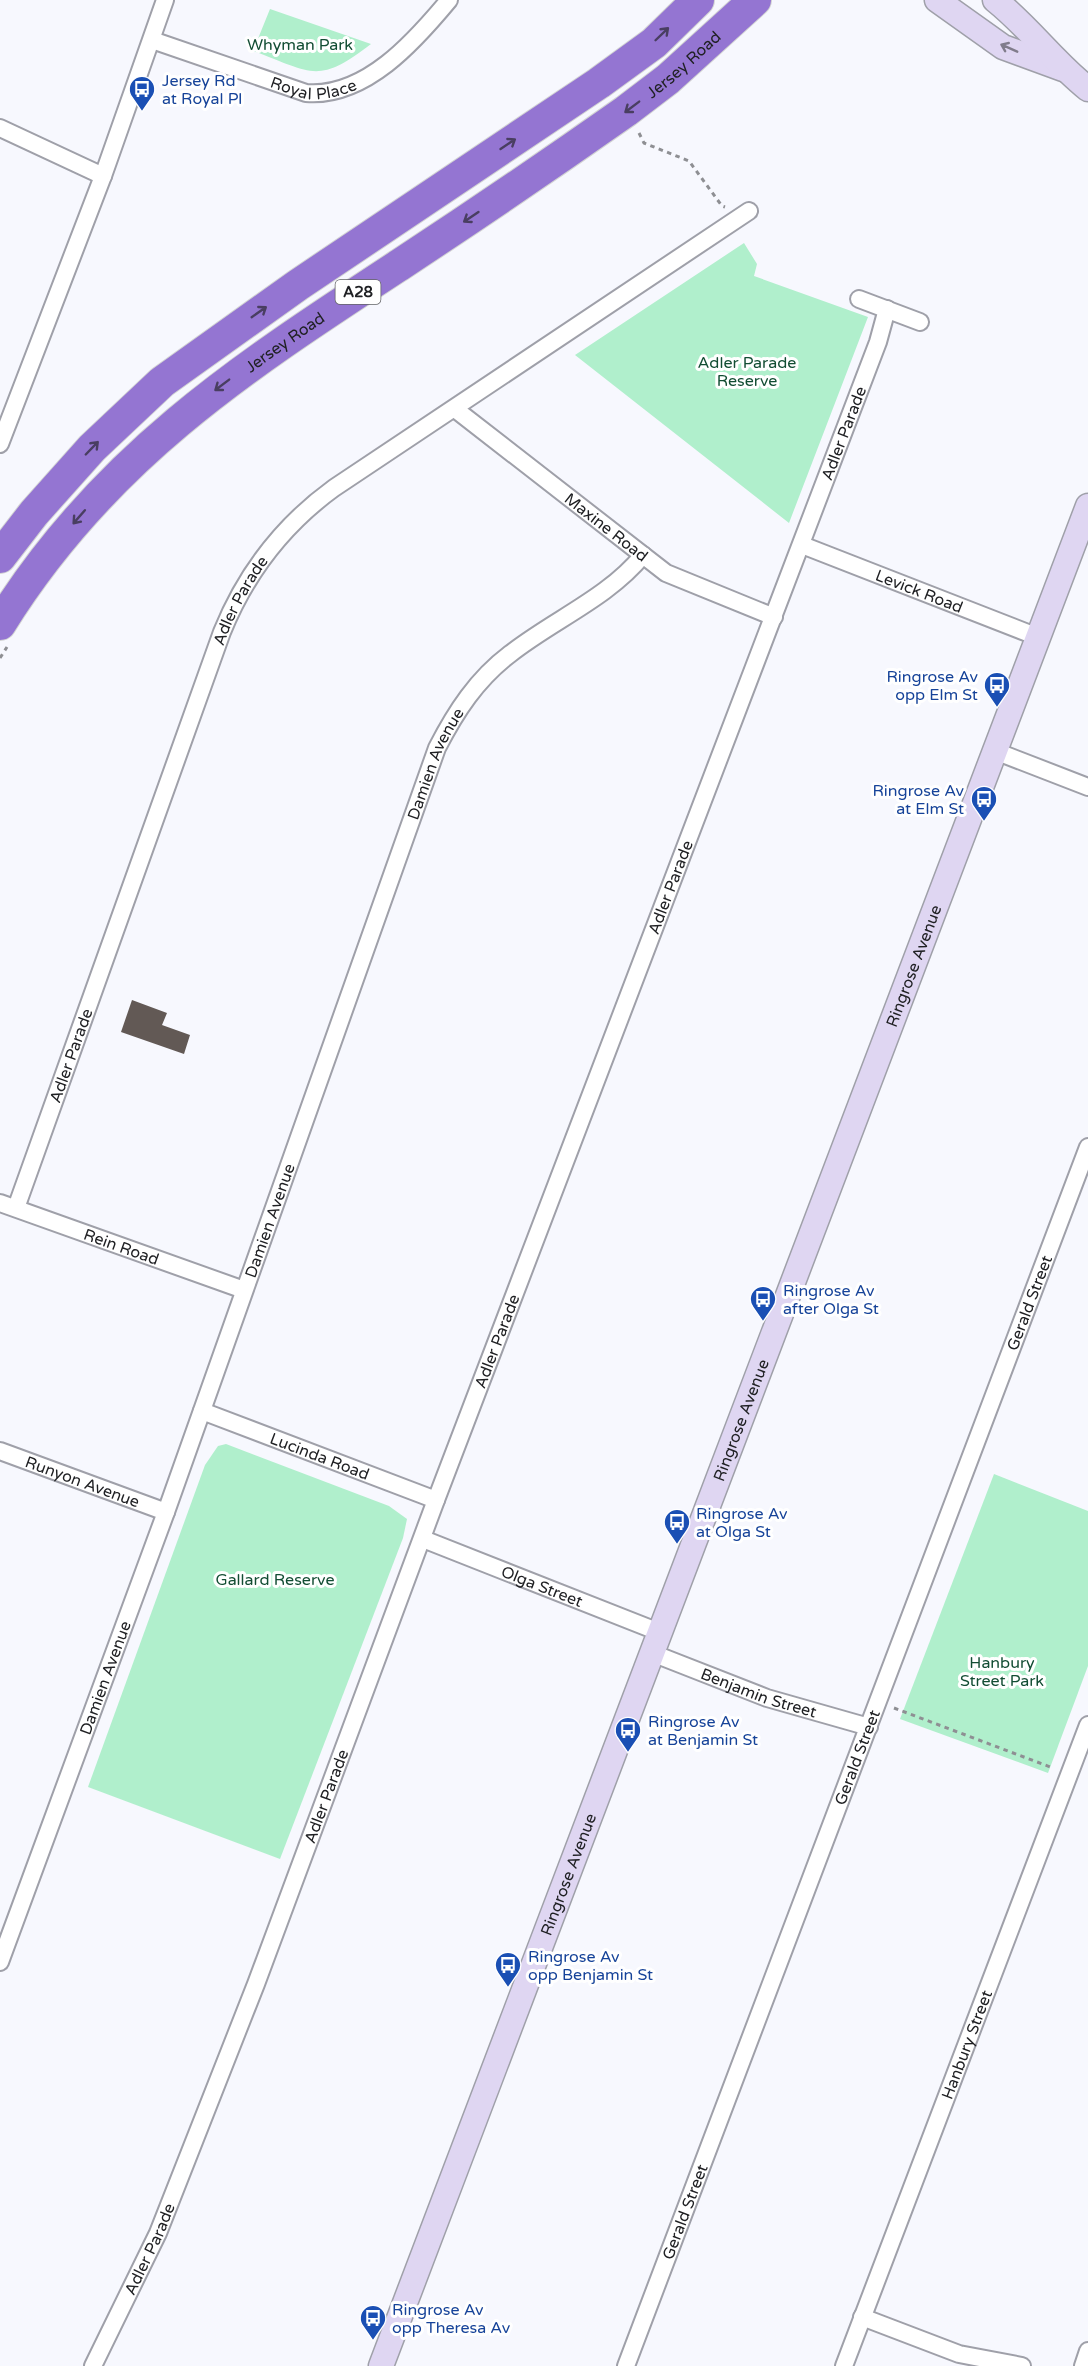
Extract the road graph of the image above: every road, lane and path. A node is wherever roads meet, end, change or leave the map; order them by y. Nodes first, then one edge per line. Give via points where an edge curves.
1 (165, 0) edge
2 (449, 0) edge
3 (698, 0) edge
4 (755, 0) edge
5 (937, 0) edge
6 (995, 0) edge
7 (152, 40) junction
8 (1063, 69) junction
9 (1088, 89) edge
10 (635, 126) dead end
11 (0, 128) edge
12 (103, 176) junction
13 (749, 211) joint
14 (859, 299) dead end
15 (887, 309) junction
16 (920, 322) dead end
17 (455, 409) junction
18 (0, 444) edge
19 (1088, 506) edge
20 (802, 545) junction
21 (643, 555) junction
22 (0, 557) edge
23 (774, 618) junction
24 (0, 624) edge
25 (1038, 637) junction
26 (995, 751) junction
27 (1088, 787) edge
28 (1088, 1147) edge
29 (8, 1205) edge
30 (244, 1290) junction
31 (202, 1411) junction
32 (0, 1451) edge
33 (436, 1500) junction
34 (166, 1512) junction
35 (423, 1539) junction
36 (656, 1642) junction
37 (878, 1702) junction
38 (1088, 1725) edge
39 (869, 1727) junction
40 (1069, 1774) junction
41 (0, 1962) edge
42 (862, 2317) junction
43 (1088, 2351) edge
44 (93, 2366) edge
45 (381, 2366) edge
46 (626, 2366) edge
47 (844, 2366) edge
48 (1022, 2366) edge
49 (1083, 2366) edge

1 - 7 street
2 - 7 street, Royal Place via 411,44 354,83 322,94 291,88
22 -> 3 highway, A28 via 92,448 162,382 298,285 600,83 654,43
4 -> 24 highway, Jersey Road / A28 via 677,72 626,111 255,360 178,419 72,525
8 -> 5 street via 1003,47
6 - 8 street via 1023,23
7 - 12 street
8 - 9 street
10 - 13 path via 644,143 689,161 722,206
11 - 12 street
12 - 18 street
13 - 17 street, Adler Parade
14 - 15 street
15 - 16 street
15 - 20 street, Adler Parade
17 - 21 street, Maxine Road
17 - 29 street, Adler Parade via 309,507 276,540 236,599
19 - 25 street, Ringrose Avenue
20 - 23 street, Adler Parade
20 - 25 street, Levick Road
21 - 23 street, Maxine Road via 680,581
21 - 30 street, Damien Avenue via 623,578 500,662 466,697 450,723 437,748
23 - 33 street, Adler Parade
25 - 26 street, Ringrose Avenue
26 - 27 street
26 - 36 street, Ringrose Avenue
28 - 37 street, Gerald Street
29 - 30 street, Rein Road
30 - 31 street, Damien Avenue
31 - 33 street, Lucinda Road
31 - 34 street, Damien Avenue
32 - 34 street, Runyon Avenue
33 - 35 street, Adler Parade
34 - 41 street, Damien Avenue
35 - 36 street, Olga Street
35 - 44 street, Adler Parade via 158,2233
36 - 39 street, Benjamin Street via 767,1698
36 - 45 street, Ringrose Avenue
37 - 39 street, Gerald Street
37 - 40 path
38 - 40 street, Hanbury Street
39 - 46 street, Gerald Street
40 - 42 street, Hanbury Street
42 - 47 street, Hanbury Street
42 - 48 street via 967,2356
43 - 49 street

